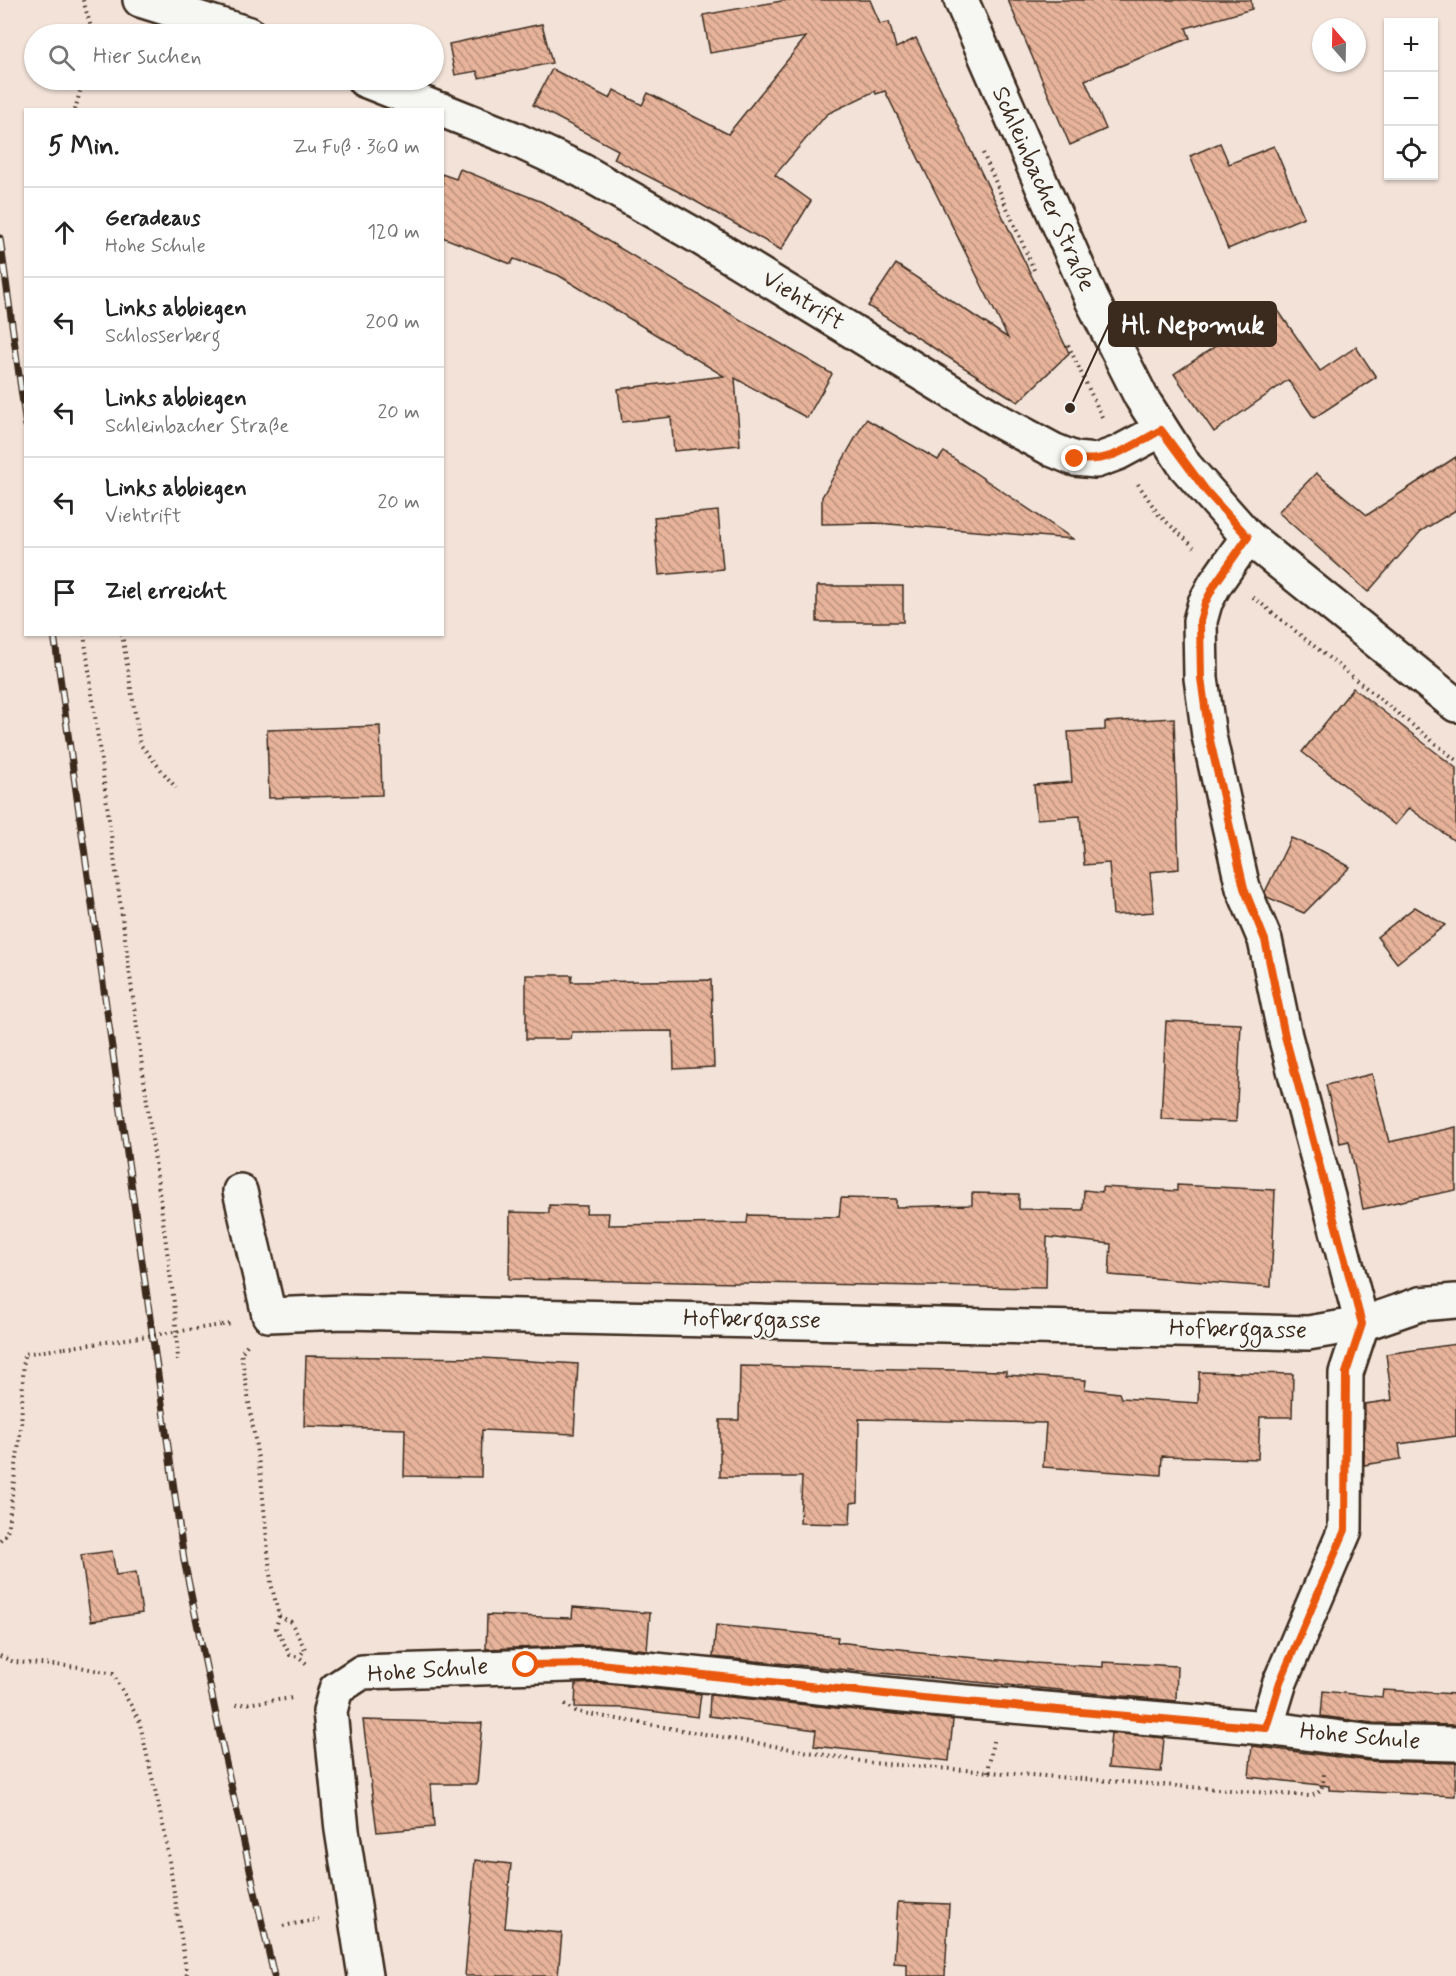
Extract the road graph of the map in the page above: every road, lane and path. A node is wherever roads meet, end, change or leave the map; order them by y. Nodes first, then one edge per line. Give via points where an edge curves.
1 (83, 0) edge
2 (140, 0) edge
3 (961, 0) edge
4 (90, 24) edge
5 (217, 24) edge
6 (80, 90) edge
7 (390, 90) edge
8 (76, 108) edge
9 (436, 108) edge
10 (444, 111) edge
11 (1161, 430) junction
12 (1248, 537) junction
13 (84, 636) edge
14 (122, 636) edge
15 (1456, 705) edge
16 (176, 788) dead end
17 (240, 1191) dead end
18 (1456, 1301) edge
19 (284, 1316) junction
20 (1362, 1324) junction
21 (222, 1325) dead end
22 (178, 1361) dead end
23 (0, 1540) edge
24 (279, 1616) junction
25 (0, 1656) edge
26 (526, 1665) junction
27 (272, 1702) dead end
28 (236, 1705) dead end
29 (1266, 1728) junction
30 (993, 1739) dead end
31 (1456, 1744) edge
32 (988, 1772) junction
33 (1323, 1788) dead end
34 (187, 1976) edge
35 (365, 1976) edge

1 - 4 path
2 - 5 street
3 - 11 street, Schleinbacher Straße via 1092,300
6 - 8 path
7 - 9 street, Viehtrift
10 - 11 street, Viehtrift via 581,170 1053,450 1075,459 1096,461
11 - 12 street, Schleinbacher Straße via 1207,492
12 - 15 street, Schleinbacher Straße
12 - 20 street via 1215,584 1200,621 1201,678 1209,736 1244,888 1265,940 1285,1036
13 - 22 path via 175,1310
14 - 16 path via 140,744
17 - 19 street via 270,1315
18 - 20 street, Hofberggasse via 1420,1304
19 - 20 street, Hofberggasse via 344,1312 1308,1333
19 - 24 path via 271,1328 255,1333 241,1353
20 - 29 street via 1346,1373 1345,1530 1280,1682
21 - 23 path, bridge via 24,1354 21,1428 7,1533
24 - 24 path via 291,1622 306,1649 299,1657 290,1655 276,1628
25 - 34 path via 14,1662 113,1674 139,1720 165,1834
26 - 29 street, Hohe Schule via 599,1664 942,1700
26 - 32 path via 550,1693 577,1712 872,1763
26 - 35 street, Hohe Schule via 362,1672 336,1689 330,1711 342,1830
27 - 28 path
29 - 31 street, Hohe Schule via 1372,1742
30 - 32 path
32 - 33 path via 1310,1796

